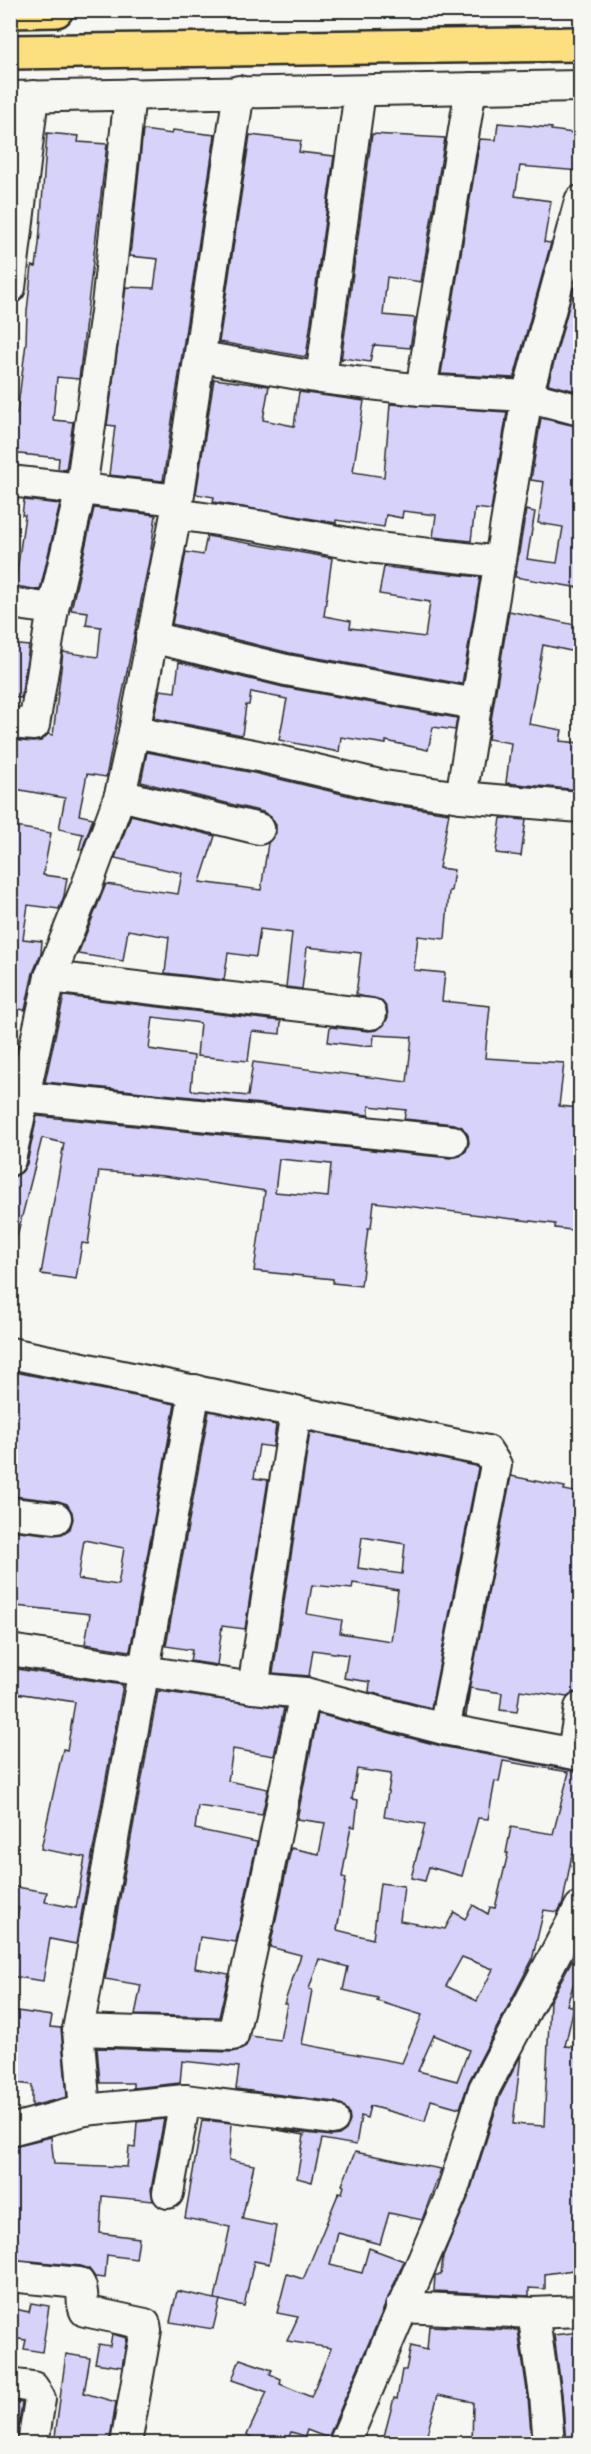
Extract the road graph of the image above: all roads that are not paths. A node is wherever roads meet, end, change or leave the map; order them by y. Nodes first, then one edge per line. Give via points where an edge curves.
1 (56, 10) edge
2 (10, 11) edge
3 (580, 44) edge
4 (10, 52) edge
5 (580, 87) edge
6 (471, 88) junction
7 (240, 91) junction
8 (360, 91) junction
9 (130, 94) junction
10 (22, 97) edge
11 (580, 201) edge
12 (10, 288) edge
13 (201, 357) junction
14 (321, 378) junction
15 (421, 390) junction
16 (526, 396) junction
17 (580, 410) edge
18 (10, 481) edge
19 (81, 489) junction
20 (177, 507) junction
21 (500, 562) junction
22 (10, 603) edge
23 (53, 609) junction
24 (151, 637) junction
25 (476, 704) junction
26 (10, 723) edge
27 (134, 732) junction
28 (120, 795) junction
29 (461, 798) junction
30 (580, 807) edge
31 (259, 829) dead end
32 (50, 977) junction
33 (371, 1014) dead end
34 (22, 1040) edge
35 (24, 1097) junction
36 (452, 1141) dead end
37 (10, 1160) edge
38 (10, 1353) edge
39 (195, 1390) junction
40 (296, 1410) junction
41 (10, 1513) edge
42 (56, 1518) dead end
43 (10, 1650) edge
44 (142, 1670) junction
45 (253, 1688) junction
46 (305, 1693) junction
47 (580, 1708) edge
48 (444, 1728) junction
49 (577, 1754) edge
50 (580, 1907) edge
51 (78, 2030) junction
52 (185, 2100) junction
53 (85, 2110) junction
54 (333, 2119) dead end
55 (10, 2130) edge
56 (168, 2193) dead end
57 (10, 2276) edge
58 (401, 2307) junction
59 (580, 2312) edge
60 (533, 2313) junction
61 (10, 2384) edge
62 (33, 2444) edge
63 (126, 2444) edge
64 (344, 2444) edge
65 (549, 2444) edge

1 - 2 main road
3 - 4 main road
5 - 6 street
6 - 8 street
6 - 15 street
7 - 8 street
7 - 9 street
7 - 13 street
8 - 14 street
9 - 10 street
9 - 19 street via 107,305
10 - 12 street
11 - 16 street
13 - 14 street
13 - 20 street
14 - 15 street
15 - 16 street
16 - 17 street
16 - 21 street
18 - 19 street
19 - 20 street
19 - 23 street
20 - 21 street via 368,547
20 - 24 street
21 - 25 street
22 - 23 street
23 - 26 street via 34,725
24 - 25 street via 286,670
24 - 27 street
25 - 29 street
27 - 28 street
27 - 29 street via 384,786
28 - 31 street
28 - 32 street
29 - 30 street
32 - 33 street
32 - 34 street
34 - 35 street
35 - 36 street
35 - 37 street
38 - 39 street
39 - 40 street
39 - 44 street
40 - 45 street
40 - 48 street via 487,1451 496,1465
41 - 42 street
43 - 44 street
44 - 45 street
44 - 51 street
45 - 46 street
46 - 48 street
46 - 51 street via 232,2035
47 - 49 street
48 - 49 street
50 - 58 street via 484,2089 452,2193
51 - 53 street
52 - 53 street
52 - 54 street
52 - 56 street
53 - 55 street
57 - 63 street via 79,2283 85,2311 145,2324
58 - 60 street
58 - 64 street
59 - 60 street
60 - 65 street
61 - 62 street via 33,2387 38,2393

